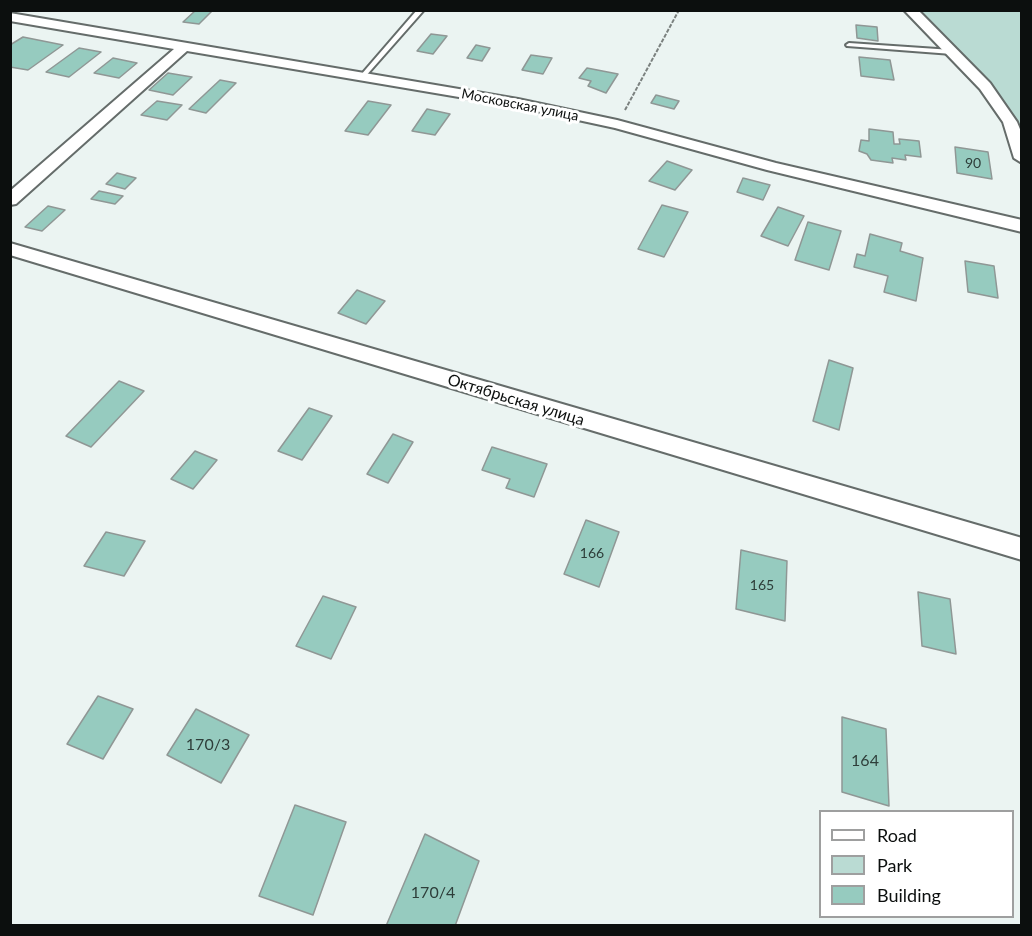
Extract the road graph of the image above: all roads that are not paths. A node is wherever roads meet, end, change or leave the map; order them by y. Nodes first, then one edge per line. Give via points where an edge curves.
1 (421, 10) edge
2 (910, 10) edge
3 (10, 17) edge
4 (849, 45) dead end
5 (183, 48) junction
6 (952, 52) junction
7 (362, 77) junction
8 (1022, 158) edge
9 (10, 200) edge
10 (1022, 226) edge
11 (10, 249) edge
12 (1022, 549) edge

1 - 7 lane
2 - 6 street
3 - 5 street, Московская улица
4 - 6 lane
5 - 7 street, Московская улица
5 - 9 street
6 - 8 street via 985,86 1010,122
7 - 10 street, Московская улица via 617,124 773,167
11 - 12 street, Октябрьская улица

